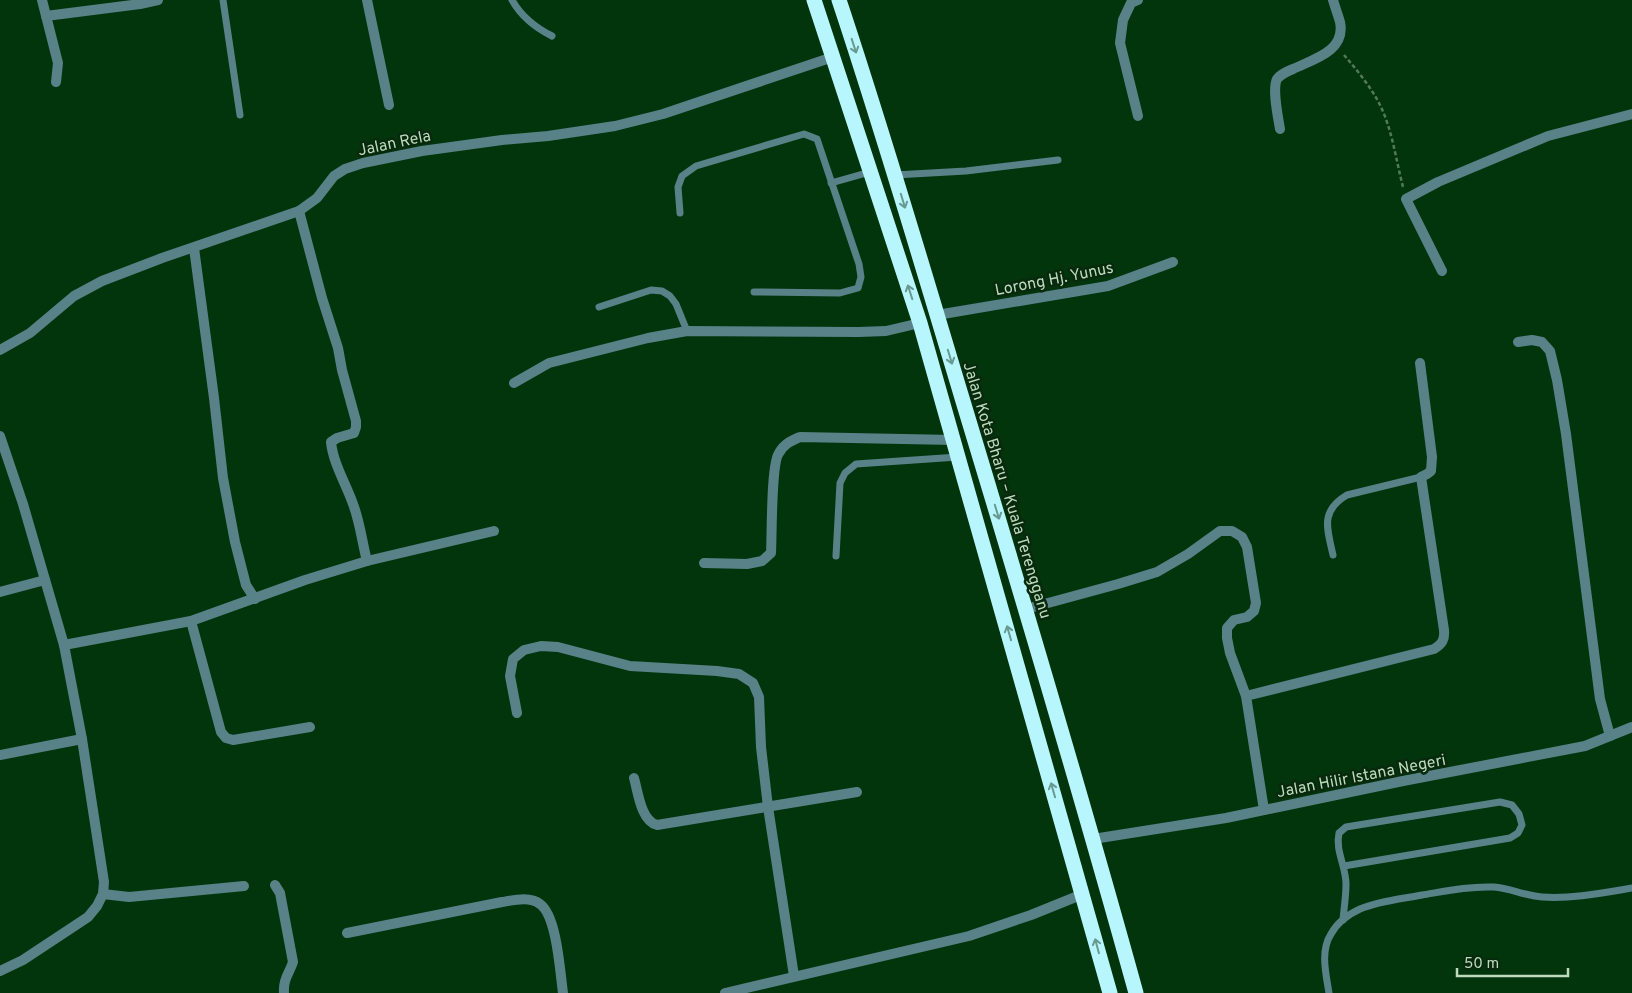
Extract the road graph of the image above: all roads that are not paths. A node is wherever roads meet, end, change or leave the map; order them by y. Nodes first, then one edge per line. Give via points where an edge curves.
1 (42, 0) edge
2 (158, 0) edge
3 (223, 0) edge
4 (367, 0) edge
5 (512, 0) edge
6 (814, 0) edge
7 (839, 0) edge
8 (1138, 0) edge
9 (1333, 0) edge
10 (46, 16) junction
11 (552, 36) dead end
12 (833, 56) junction
13 (56, 82) dead end
14 (389, 105) dead end
15 (1632, 114) edge
16 (240, 115) dead end
17 (1138, 116) dead end
18 (1280, 129) dead end
19 (1058, 160) dead end
20 (871, 172) junction
21 (895, 174) junction
22 (831, 184) junction
23 (299, 211) junction
24 (680, 213) dead end
25 (194, 248) junction
26 (1173, 262) dead end
27 (1442, 271) dead end
28 (754, 292) dead end
29 (598, 307) dead end
30 (937, 315) junction
31 (920, 323) junction
32 (688, 331) junction
33 (1518, 342) dead end
34 (0, 350) edge
35 (1420, 363) dead end
36 (514, 383) dead end
37 (0, 436) edge
38 (954, 440) junction
39 (958, 457) junction
40 (1421, 477) junction
41 (494, 531) dead end
42 (1333, 555) dead end
43 (836, 556) dead end
44 (367, 561) junction
45 (704, 563) dead end
46 (45, 580) junction
47 (0, 592) edge
48 (255, 599) junction
49 (1026, 608) junction
50 (191, 621) junction
51 (64, 645) junction
52 (1246, 696) junction
53 (517, 714) dead end
54 (310, 727) dead end
55 (1632, 727) edge
56 (1610, 736) junction
57 (82, 739) junction
58 (0, 755) edge
59 (634, 778) dead end
60 (857, 792) dead end
61 (768, 807) junction
62 (1264, 810) junction
63 (1093, 839) junction
64 (1344, 866) junction
65 (275, 885) dead end
66 (244, 886) dead end
67 (1632, 888) edge
68 (103, 894) junction
69 (1083, 894) junction
70 (1343, 920) junction
71 (347, 933) dead end
72 (0, 971) edge
73 (794, 976) junction
74 (284, 993) edge
75 (563, 993) edge
76 (724, 993) edge
77 (1110, 993) edge
78 (1136, 993) edge
79 (1329, 993) edge

1 - 10 street
2 - 10 street
3 - 16 lane
4 - 14 street
5 - 11 lane via 528,20
6 - 12 highway
7 -> 21 highway, Jalan Kota Bharu – Kuala Terengganu
8 - 17 street via 1131,3 1123,20 1120,43
9 - 18 street via 1340,24 1336,46 1284,73 1277,80 1275,89
10 - 13 street via 58,63
12 - 20 highway
12 - 23 street, Jalan Rela via 663,114 615,126 422,151 363,163 334,176 316,198
15 - 27 street via 1548,136 1438,182 1406,199
19 - 21 lane via 966,171
20 - 22 lane
31 -> 20 highway
21 -> 30 highway, Jalan Kota Bharu – Kuala Terengganu
22 - 24 lane via 816,139 804,134 696,166 682,176 678,187
22 - 28 lane via 859,264 861,277 858,288 840,293
23 - 25 street, Jalan Rela
23 - 44 street via 356,420 354,433 331,442 354,506
25 - 34 street, Jalan Rela via 102,281 74,296 30,333
25 - 48 street via 223,478 246,585
26 - 30 street, Lorong Hj. Yunus via 1108,286
29 - 32 lane via 651,290 662,291 676,304
30 -> 49 highway, Jalan Kota Bharu – Kuala Terengganu
31 - 32 street via 886,331 859,332
31 - 38 highway
32 - 36 street via 548,363
33 - 56 street via 1542,342 1550,351 1557,380 1600,700
35 - 40 street via 1432,457 1431,471
37 - 46 street
38 - 39 highway
38 - 45 street via 800,437 786,444 777,454 771,553 762,561 747,564
39 - 43 lane via 856,464 845,473 840,483
69 -> 39 highway
40 - 42 lane via 1337,500 1327,522
40 - 52 street via 1444,630 1441,644 1434,649
41 - 44 street
44 - 48 street
46 - 47 street
46 - 51 street
48 - 50 street
49 - 52 street via 1157,572 1220,531 1232,531 1242,537 1247,547 1256,603 1254,611 1234,620 1227,628 1230,653
49 - 63 highway, Jalan Kota Bharu – Kuala Terengganu
50 - 51 street
50 - 54 street via 221,732 226,738 233,740
51 - 57 street
52 - 62 street
53 - 61 street via 510,676 513,659 524,650 541,646 558,647 630,666 738,674 753,683 759,697
55 - 56 street, Jalan Hilir Istana Negeri
56 - 62 street, Jalan Hilir Istana Negeri via 1585,746
57 - 58 street
57 - 68 street via 104,882
59 - 61 street via 645,816 651,823
60 - 61 street
61 - 73 street
62 - 63 street, Jalan Hilir Istana Negeri
63 - 78 highway, Jalan Kota Bharu – Kuala Terengganu
64 - 64 lane via 1337,841 1346,828 1500,802 1512,805 1522,825 1510,838
64 - 70 lane
65 - 74 street via 280,893 293,962 285,978
66 - 68 street via 129,898
67 - 70 lane via 1594,895 1540,897 1496,887 1471,887 1380,902
68 - 72 street via 88,917
69 - 73 street via 969,936
77 -> 69 highway
70 - 79 lane via 1331,934 1326,947
71 - 75 street via 523,899 540,904 549,914
73 - 76 street

